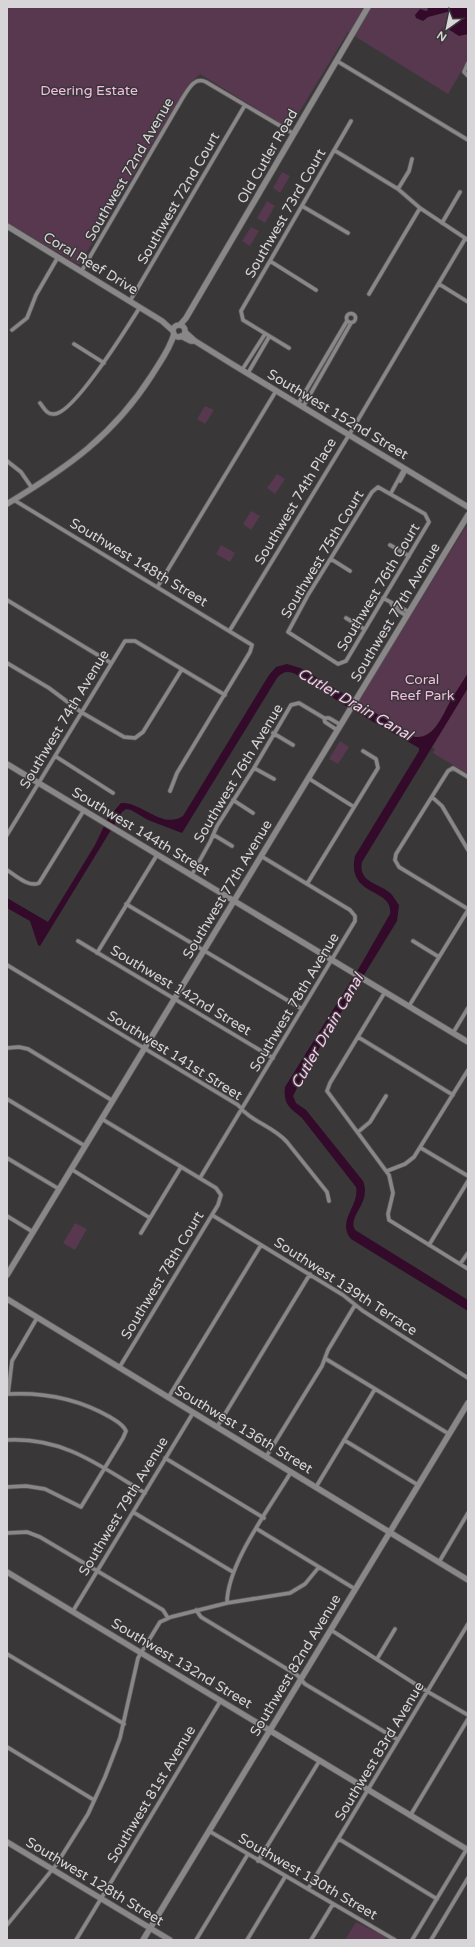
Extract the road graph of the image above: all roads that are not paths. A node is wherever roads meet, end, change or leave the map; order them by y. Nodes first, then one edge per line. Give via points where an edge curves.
1 (368, 7) edge
2 (337, 61) junction
3 (468, 63) edge
4 (468, 76) edge
5 (245, 105) junction
6 (351, 121) dead end
7 (294, 134) junction
8 (468, 140) edge
9 (334, 150) junction
10 (412, 159) dead end
11 (398, 190) junction
12 (460, 192) dead end
13 (302, 206) junction
14 (420, 208) junction
15 (442, 224) junction
16 (7, 226) edge
17 (348, 233) dead end
18 (466, 240) edge
19 (58, 257) junction
20 (270, 261) junction
21 (82, 272) junction
22 (439, 284) junction
23 (316, 290) dead end
24 (369, 294) dead end
25 (130, 302) junction
26 (468, 302) edge
27 (140, 307) junction
28 (349, 322) dead end
29 (12, 330) dead end
30 (179, 331) junction
31 (264, 334) junction
32 (269, 337) junction
33 (74, 344) dead end
34 (289, 348) dead end
35 (104, 363) junction
36 (245, 372) junction
37 (276, 390) junction
38 (40, 403) dead end
39 (301, 405) junction
40 (349, 435) junction
41 (7, 461) edge
42 (405, 469) junction
43 (32, 488) junction
44 (391, 494) junction
45 (14, 500) junction
46 (7, 504) edge
47 (468, 507) edge
48 (468, 515) edge
49 (390, 545) dead end
50 (409, 556) junction
51 (331, 559) junction
52 (350, 571) dead end
53 (158, 586) junction
54 (383, 598) junction
55 (7, 600) edge
56 (408, 614) junction
57 (346, 618) dead end
58 (364, 629) junction
59 (230, 630) junction
60 (7, 663) edge
61 (111, 663) junction
62 (342, 664) joint
63 (182, 669) junction
64 (225, 695) junction
65 (81, 712) junction
66 (339, 727) junction
67 (273, 733) junction
68 (293, 745) dead end
69 (363, 750) dead end
70 (55, 756) junction
71 (7, 764) edge
72 (254, 768) junction
73 (468, 777) edge
74 (308, 778) junction
75 (274, 779) dead end
76 (39, 783) junction
77 (170, 791) dead end
78 (113, 793) dead end
79 (432, 797) junction
80 (233, 800) junction
81 (354, 807) junction
82 (84, 810) junction
83 (253, 813) dead end
84 (7, 835) edge
85 (214, 835) junction
86 (232, 846) dead end
87 (468, 850) edge
88 (156, 854) junction
89 (261, 856) junction
90 (7, 870) edge
91 (191, 876) junction
92 (308, 884) junction
93 (234, 901) junction
94 (126, 904) junction
95 (468, 909) edge
96 (78, 941) dead end
97 (413, 941) dead end
98 (204, 950) junction
99 (97, 952) junction
100 (439, 957) junction
101 (332, 960) junction
102 (7, 965) edge
103 (385, 992) junction
104 (174, 999) junction
105 (409, 1006) junction
106 (468, 1008) edge
107 (302, 1009) junction
108 (453, 1033) junction
109 (358, 1037) junction
110 (468, 1042) edge
111 (7, 1048) edge
112 (144, 1048) junction
113 (273, 1058) junction
114 (468, 1070) edge
115 (453, 1095) junction
116 (386, 1096) dead end
117 (7, 1099) edge
118 (112, 1101) junction
119 (242, 1109) junction
120 (102, 1119) junction
121 (358, 1132) junction
122 (85, 1146) junction
123 (421, 1148) junction
124 (7, 1158) edge
125 (181, 1167) junction
126 (71, 1169) junction
127 (387, 1171) junction
128 (468, 1176) edge
129 (200, 1178) junction
130 (468, 1181) edge
131 (59, 1189) junction
132 (328, 1201) dead end
133 (212, 1215) junction
134 (7, 1216) edge
135 (150, 1218) junction
136 (33, 1232) junction
137 (141, 1233) dead end
138 (260, 1245) junction
139 (429, 1245) junction
140 (468, 1252) edge
141 (460, 1264) junction
142 (468, 1269) edge
143 (310, 1274) junction
144 (7, 1275) edge
145 (7, 1299) edge
146 (355, 1305) junction
147 (37, 1318) junction
148 (326, 1359) junction
149 (119, 1368) junction
150 (468, 1378) edge
151 (375, 1389) junction
152 (8, 1394) edge
153 (168, 1398) junction
154 (468, 1402) edge
155 (193, 1413) junction
156 (217, 1427) junction
157 (449, 1434) junction
158 (7, 1440) edge
159 (344, 1440) junction
160 (266, 1457) junction
161 (165, 1458) junction
162 (105, 1468) junction
163 (291, 1472) junction
164 (418, 1485) junction
165 (7, 1487) edge
166 (316, 1487) junction
167 (145, 1493) junction
168 (133, 1512) junction
169 (468, 1513) edge
170 (264, 1518) junction
171 (257, 1529) junction
172 (390, 1532) junction
173 (7, 1533) edge
174 (439, 1562) junction
175 (319, 1567) junction
176 (98, 1571) junction
177 (7, 1572) edge
178 (233, 1572) junction
179 (468, 1580) edge
180 (355, 1589) junction
181 (227, 1603) junction
182 (196, 1610) junction
183 (73, 1611) junction
184 (168, 1618) junction
185 (468, 1624) edge
186 (395, 1629) dead end
187 (331, 1630) junction
188 (141, 1653) junction
189 (7, 1654) edge
190 (377, 1659) junction
191 (301, 1679) junction
192 (428, 1691) junction
193 (221, 1700) junction
194 (468, 1714) edge
195 (468, 1719) edge
196 (124, 1724) junction
197 (270, 1730) junction
198 (398, 1740) junction
199 (7, 1747) edge
200 (320, 1760) junction
201 (368, 1790) junction
202 (94, 1800) junction
203 (410, 1816) junction
204 (209, 1831) junction
205 (338, 1839) junction
206 (7, 1842) edge
207 (468, 1849) edge
208 (248, 1854) junction
209 (258, 1861) junction
210 (53, 1869) junction
211 (285, 1877) junction
212 (468, 1878) edge
213 (308, 1890) junction
214 (101, 1898) junction
215 (437, 1899) junction
216 (333, 1904) junction
217 (7, 1925) edge
218 (150, 1928) junction
219 (76, 1940) edge
220 (143, 1940) edge
221 (170, 1940) edge
222 (196, 1940) edge
223 (247, 1940) edge
224 (311, 1940) edge
225 (395, 1940) edge
226 (412, 1940) edge
227 (431, 1940) edge

1 - 2 street, Old Cutler Road
2 - 7 street, Old Cutler Road
2 - 8 street
3 - 4 street via 464,71
5 - 7 street
5 - 21 street, Southwest 72nd Avenue via 199,80 186,92
5 - 25 street, Southwest 72nd Court
6 - 9 street, Southwest 73rd Court
7 - 30 street, Old Cutler Road
9 - 11 street
9 - 13 street, Southwest 73rd Court
10 - 11 street via 410,171
11 - 14 street
12 - 15 street
13 - 17 street
13 - 20 street, Southwest 73rd Court
14 - 15 street
14 - 24 street
15 - 18 street
16 - 19 street, Coral Reef Drive
18 - 22 street, Southwest 74th Place
19 - 21 street, Coral Reef Drive
19 - 29 street via 36,295 27,317
20 - 23 street
20 - 31 street, Southwest 73rd Court via 242,308 241,317
21 - 25 street, Coral Reef Drive
22 - 26 street
22 - 40 street, Southwest 74th Place
25 - 27 street, Coral Reef Drive
27 - 30 street, Coral Reef Drive
27 - 35 street
28 - 39 street
30 - 36 street, Southwest 152nd Street
30 - 43 street, Old Cutler Road via 142,390 108,431 73,462
31 - 32 street
31 - 36 street
32 - 34 street
32 - 36 street
33 - 35 street
35 - 38 street via 86,386 58,413 50,414
36 - 37 street, Southwest 152nd Street
37 - 39 street, Southwest 152nd Street
37 - 53 street
39 - 40 street, Southwest 152nd Street
40 - 42 street, Southwest 152nd Street
40 - 59 street, Southwest 74th Place
41 - 43 street via 21,472
42 - 44 street
42 - 47 street, Southwest 152nd Street
43 - 45 street, Old Cutler Road
44 - 50 street, Southwest 76th Court via 429,518
44 - 51 street, Southwest 75th Court via 382,488 372,492
45 - 46 street, Old Cutler Road
45 - 53 street, Southwest 148th Street
48 - 56 street, Southwest 77th Avenue
49 - 50 street
50 - 54 street, Southwest 76th Court
51 - 52 street
51 - 62 street, Southwest 75th Court via 288,632 337,664
53 - 59 street, Southwest 148th Street
54 - 56 street via 394,608
54 - 58 street, Southwest 76th Court
55 - 61 street
56 - 66 street, Southwest 77th Avenue
57 - 58 street
58 - 62 street, Southwest 76th Court
59 - 64 street, Southwest 148th Street via 252,645
60 - 65 street via 49,688
61 - 63 street, Southwest 74th Avenue via 123,643 130,640
61 - 65 street, Southwest 74th Avenue
63 - 64 street
63 - 65 street via 144,731 136,737 124,737
64 - 77 street via 177,773
65 - 70 street, Southwest 74th Avenue
66 - 67 street, Southwest 76th Avenue via 325,722 324,718 299,703 294,703
66 - 74 street, Southwest 77th Avenue
67 - 68 street
67 - 72 street, Southwest 76th Avenue
69 - 81 street via 378,761 377,770
70 - 76 street, Southwest 74th Avenue
70 - 78 street
71 - 76 street, Southwest 144th Street
72 - 75 street
72 - 80 street, Southwest 76th Avenue
73 - 79 street via 451,768
74 - 81 street
74 - 89 street, Southwest 77th Avenue
76 - 82 street, Southwest 144th Street
76 - 84 street, Southwest 74th Avenue
79 - 87 street via 442,806
79 - 95 street via 396,854 395,863
80 - 83 street
80 - 85 street, Southwest 76th Avenue
81 - 92 street
82 - 88 street, Southwest 144th Street
82 - 90 street via 37,884 30,883
85 - 86 street
85 - 91 street, Southwest 76th Avenue
88 - 91 street, Southwest 144th Street
88 - 94 street
89 - 92 street
89 - 93 street, Southwest 77th Avenue
91 - 93 street, Southwest 144th Street
92 - 101 street, Southwest 78th Avenue via 351,911 356,919
93 - 98 street, Southwest 77th Avenue
93 - 101 street, Southwest 144th Street
94 - 98 street
94 - 99 street
95 - 100 street
96 - 99 street, Southwest 142nd Street
97 - 100 street
98 - 104 street, Southwest 77th Avenue
98 - 107 street
99 - 104 street, Southwest 142nd Street
100 - 105 street
101 - 103 street, Southwest 144th Street
101 - 107 street, Southwest 78th Avenue
102 - 112 street, Southwest 141st Street
103 - 105 street, Southwest 144th Street
103 - 109 street
104 - 112 street, Southwest 77th Avenue
104 - 113 street, Southwest 142nd Street
105 - 108 street, Southwest 144th Street
106 - 108 street
107 - 113 street, Southwest 78th Avenue
108 - 110 street, Southwest 144th Street
109 - 115 street
109 - 121 street via 327,1091
111 - 118 street via 25,1048
112 - 118 street, Southwest 77th Avenue
112 - 119 street, Southwest 141st Street
113 - 119 street, Southwest 78th Avenue
114 - 115 street
115 - 123 street
116 - 121 street via 370,1122
117 - 122 street
118 - 120 street, Southwest 77th Avenue
119 - 129 street, Southwest 78th Avenue
119 - 132 street, Southwest 141st Street via 245,1114 285,1139 327,1192
120 - 122 street, Southwest 77th Avenue
120 - 125 street
121 - 127 street
122 - 126 street, Southwest 77th Avenue
123 - 127 street via 405,1164
123 - 128 street
124 - 131 street
125 - 129 street
125 - 135 street
126 - 131 street, Southwest 77th Avenue
126 - 135 street
127 - 139 street via 393,1194 388,1218
129 - 133 street, Southwest 78th Court via 220,1193 220,1202
130 - 139 street
131 - 136 street, Southwest 77th Avenue
133 - 138 street, Southwest 139th Terrace
133 - 149 street, Southwest 78th Court
134 - 136 street
135 - 137 street
136 - 144 street, Southwest 77th Avenue
138 - 143 street, Southwest 139th Terrace
138 - 153 street
139 - 141 street
140 - 141 street
141 - 142 street
143 - 146 street, Southwest 139th Terrace
143 - 156 street
145 - 147 street, Southwest 136th Street
146 - 148 street via 328,1350
146 - 150 street, Southwest 139th Terrace
147 - 149 street, Southwest 136th Street
147 - 152 street via 12,1361
148 - 151 street
148 - 160 street
149 - 153 street, Southwest 136th Street
151 - 157 street
151 - 159 street
152 - 162 street via 50,1396 83,1404 116,1421 125,1430 125,1436
153 - 155 street, Southwest 136th Street
154 - 157 street, Southwest 82nd Avenue
155 - 156 street, Southwest 136th Street
155 - 161 street, Southwest 79th Avenue
156 - 160 street, Southwest 136th Street
157 - 164 street, Southwest 82nd Avenue
158 - 162 street via 33,1440 62,1446
159 - 164 street
159 - 166 street
160 - 163 street, Southwest 136th Street
161 - 167 street, Southwest 79th Avenue
161 - 170 street
162 - 165 street via 81,1506 45,1490 26,1486
162 - 167 street
163 - 166 street, Southwest 136th Street
163 - 170 street
164 - 172 street, Southwest 82nd Avenue
166 - 172 street, Southwest 136th Street
167 - 168 street, Southwest 79th Avenue
168 - 176 street, Southwest 79th Avenue
168 - 178 street
169 - 174 street
170 - 171 street
171 - 175 street
171 - 178 street
172 - 174 street, Southwest 136th Street
172 - 180 street, Southwest 82nd Avenue
173 - 176 street via 23,1532 36,1535
174 - 179 street, Southwest 136th Street
175 - 180 street
175 - 181 street via 305,1584 290,1593
176 - 183 street, Southwest 79th Avenue
176 - 184 street via 163,1610
177 - 183 street, Southwest 132nd Street
178 - 181 street
180 - 187 street, Southwest 82nd Avenue
181 - 182 street
182 - 184 street
182 - 191 street via 201,1617
183 - 188 street, Southwest 132nd Street
184 - 188 street via 158,1625
185 - 192 street, Southwest 83rd Avenue
186 - 190 street
187 - 190 street
187 - 191 street, Southwest 82nd Avenue
188 - 193 street, Southwest 132nd Street
188 - 196 street
189 - 196 street
190 - 192 street
191 - 197 street, Southwest 82nd Avenue
191 - 198 street via 305,1684
192 - 194 street
192 - 198 street, Southwest 83rd Avenue
193 - 197 street, Southwest 132nd Street
193 - 214 street, Southwest 81st Avenue
195 - 203 street
196 - 202 street
197 - 200 street, Southwest 132nd Street
197 - 204 street, Southwest 82nd Avenue
198 - 201 street, Southwest 83rd Avenue
199 - 202 street
200 - 201 street, Southwest 132nd Street
200 - 209 street
201 - 203 street, Southwest 132nd Street
201 - 205 street, Southwest 83rd Avenue
202 - 210 street
203 - 207 street, Southwest 132nd Street
204 - 208 street, Southwest 130th Street
204 - 218 street, Southwest 82nd Avenue
205 - 213 street, Southwest 83rd Avenue
205 - 215 street
206 - 210 street, Southwest 128th Street
207 - 215 street
208 - 209 street, Southwest 130th Street
208 - 222 street
209 - 211 street, Southwest 130th Street
210 - 214 street, Southwest 128th Street
210 - 217 street
211 - 213 street, Southwest 130th Street
211 - 223 street
212 - 227 street
213 - 216 street, Southwest 130th Street
214 - 218 street, Southwest 128th Street
214 - 219 street, Southwest 81st Avenue
215 - 226 street
216 - 224 street
216 - 225 street, Southwest 130th Street
218 - 220 street, Southwest 82nd Avenue
218 - 221 street, Southwest 128th Street

